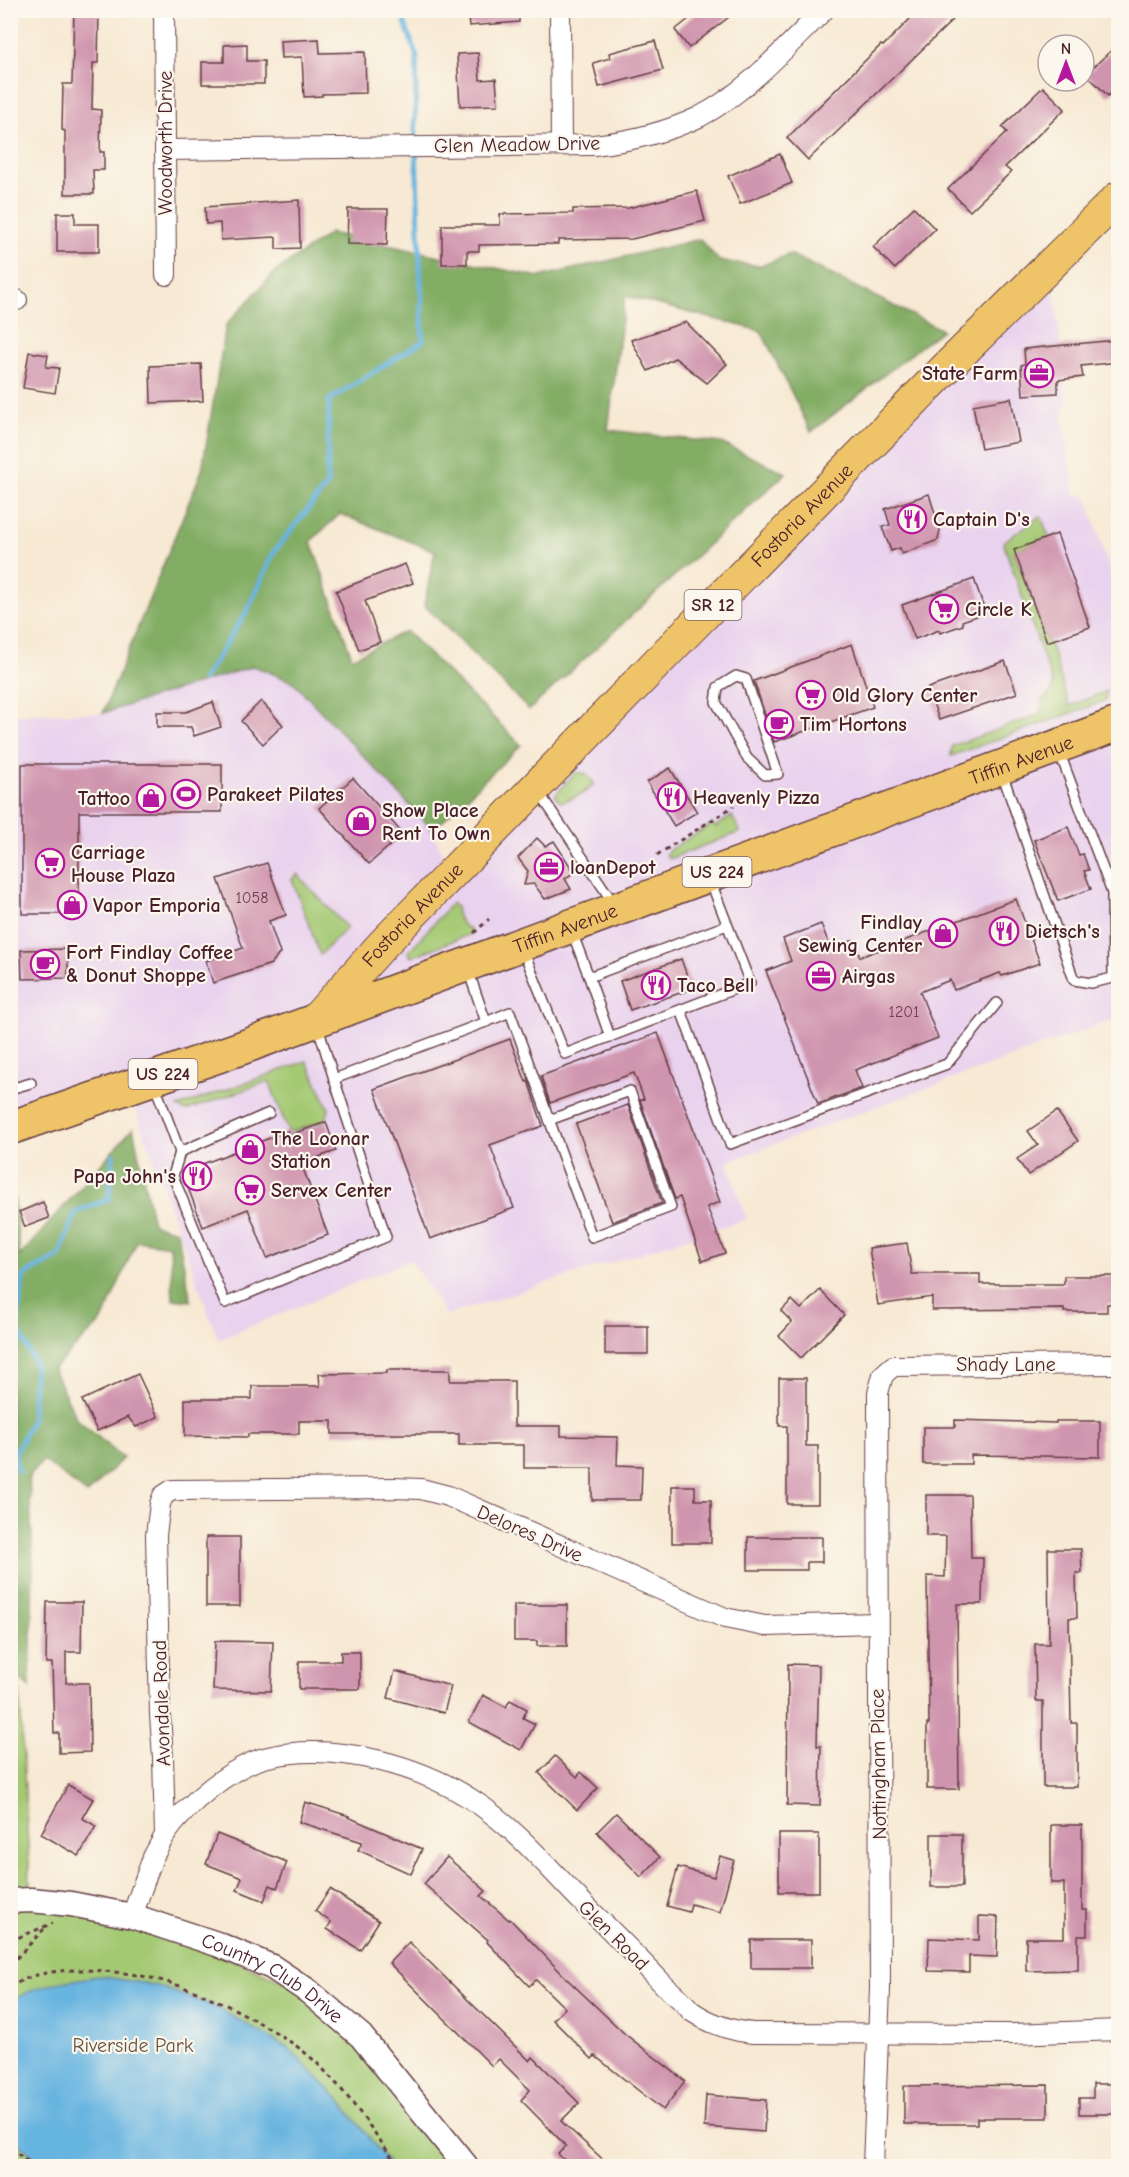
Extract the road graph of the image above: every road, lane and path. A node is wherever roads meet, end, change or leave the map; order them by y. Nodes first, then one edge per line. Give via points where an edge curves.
1 (164, 10) edge
2 (560, 10) edge
3 (824, 10) edge
4 (561, 145) junction
5 (166, 150) junction
6 (1119, 198) edge
7 (166, 275) dead end
8 (1119, 724) edge
9 (1058, 746) junction
10 (1000, 768) junction
11 (778, 774) joint
12 (536, 788) junction
13 (734, 806) dead end
14 (657, 855) dead end
15 (708, 875) junction
16 (617, 909) junction
17 (727, 925) junction
18 (570, 926) junction
19 (520, 945) junction
20 (467, 965) junction
21 (589, 977) junction
22 (997, 1003) dead end
23 (681, 1010) junction
24 (316, 1019) junction
25 (486, 1022) junction
26 (610, 1037) junction
27 (153, 1078) junction
28 (334, 1079) junction
29 (31, 1083) dead end
30 (10, 1089) edge
31 (269, 1113) dead end
32 (549, 1120) junction
33 (10, 1128) edge
34 (180, 1152) junction
35 (1119, 1364) edge
36 (893, 1366) joint
37 (172, 1490) joint
38 (877, 1623) junction
39 (165, 1835) junction
40 (10, 1901) edge
41 (71, 1904) junction
42 (132, 1916) junction
43 (46, 1927) junction
44 (10, 1941) edge
45 (10, 1965) edge
46 (10, 1988) edge
47 (1119, 2030) edge
48 (877, 2033) junction
49 (10, 2148) edge
50 (34, 2166) edge
51 (399, 2166) edge
52 (466, 2166) edge
53 (873, 2166) edge

1 - 5 street, Woodworth Drive
2 - 4 street
3 - 4 street, Glen Meadow Drive via 733,95 699,117 630,140
4 - 5 street, Glen Meadow Drive
5 - 7 street, Woodworth Drive
6 - 12 main road, Fostoria Avenue / SR 12 via 940,374
8 - 9 highway, Tiffin Avenue / US 224
9 - 10 highway, Tiffin Avenue / US 224
9 - 10 lane via 1112,893 1113,978 1091,983 1074,980
10 - 15 highway, Tiffin Avenue / US 224
11 - 11 lane via 765,775 747,758 716,702 718,687 736,676 746,679
12 - 16 lane
12 - 24 main road, Fostoria Avenue / SR 12 via 383,944
13 - 14 path
15 - 16 highway, Tiffin Avenue / US 224
15 - 17 lane
16 - 18 highway, Tiffin Avenue / US 224
17 - 21 lane
17 - 23 lane via 750,983
18 - 19 highway, Tiffin Avenue / US 224
18 - 21 lane
19 - 20 highway, Tiffin Avenue / US 224
19 - 26 lane via 566,1054
20 - 24 highway, Tiffin Avenue / US 224
20 - 25 lane
21 - 26 lane
22 - 23 lane via 947,1064 730,1144
23 - 26 lane
24 - 27 highway, Tiffin Avenue / US 224
24 - 28 lane
25 - 28 lane
25 - 32 lane via 510,1012
27 - 33 highway, Tiffin Avenue / US 224
27 - 34 lane
28 - 34 lane via 386,1237 225,1303 173,1176
29 - 30 lane
31 - 34 lane
32 - 32 lane via 592,1237 671,1207 630,1090
35 - 36 street, Shady Lane
36 - 38 street, Nottingham Place via 883,1375 876,1406
37 - 38 street, Delores Drive via 421,1490 448,1496 725,1618 765,1626
37 - 39 street, Avondale Road via 160,1504 156,1535
38 - 48 street, Nottingham Place
39 - 42 street, Avondale Road
39 - 48 street, Glen Road via 207,1792 242,1768 267,1757 336,1753 390,1764 455,1790 502,1822 701,2018 753,2033
40 - 41 street, Country Club Drive
41 - 42 street, Country Club Drive
41 - 43 path via 61,1918
42 - 52 street, Country Club Drive via 272,1967 308,1991 361,2036
43 - 44 path
43 - 45 path
46 - 51 path via 20,1980 60,1971 110,1970 168,1981 215,1998 278,2033 319,2065
47 - 48 street, Glen Road
48 - 53 street, Nottingham Place
49 - 50 path

